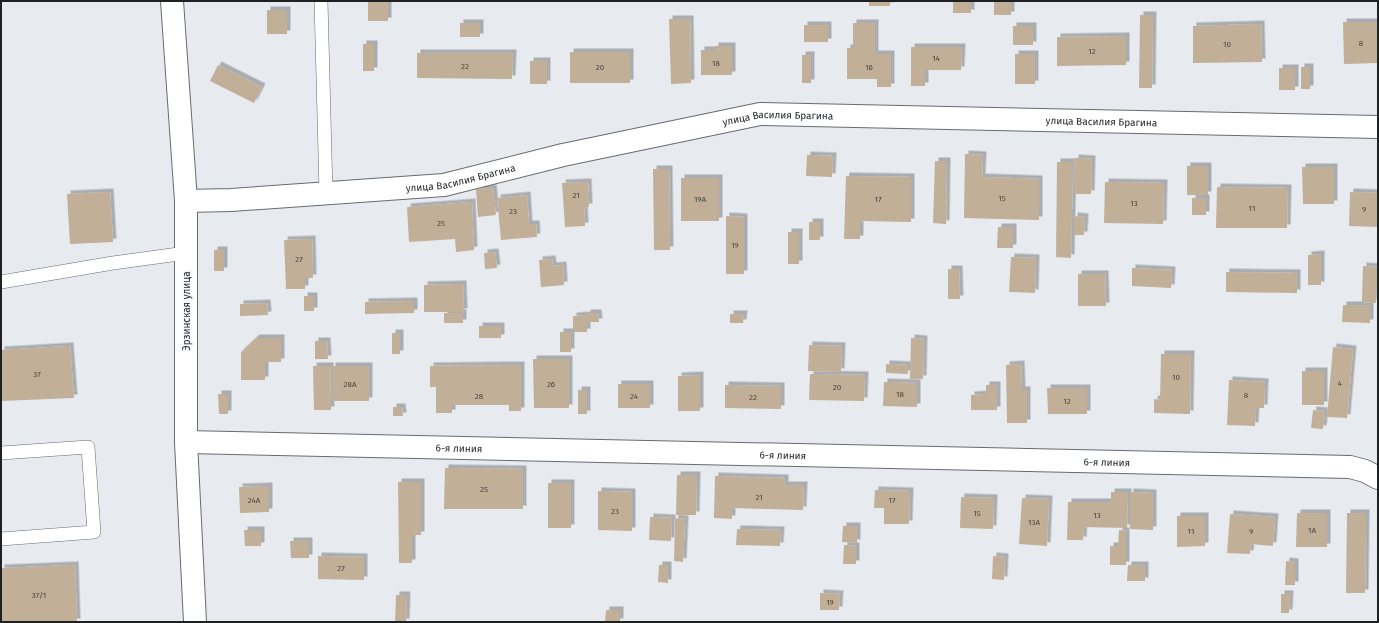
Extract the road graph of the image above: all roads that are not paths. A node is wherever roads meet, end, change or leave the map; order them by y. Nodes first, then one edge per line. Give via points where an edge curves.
1 (172, 1) edge
2 (321, 1) edge
3 (1378, 127) edge
4 (326, 193) junction
5 (186, 201) junction
6 (186, 253) junction
7 (1, 282) edge
8 (186, 442) junction
9 (1, 453) edge
10 (1378, 477) edge
11 (1, 539) edge
12 (195, 622) edge

1 - 5 street, Эрзинская улица
2 - 4 lane
3 - 4 street, улица Василия Брагина via 760,114 563,155 444,185
4 - 5 street, улица Василия Брагина
5 - 6 street, Эрзинская улица
6 - 7 lane
6 - 8 street, Эрзинская улица
8 - 10 street, 6-я линия via 1350,467
8 - 12 street, Эрзинская улица
9 - 11 lane via 88,447 94,532

